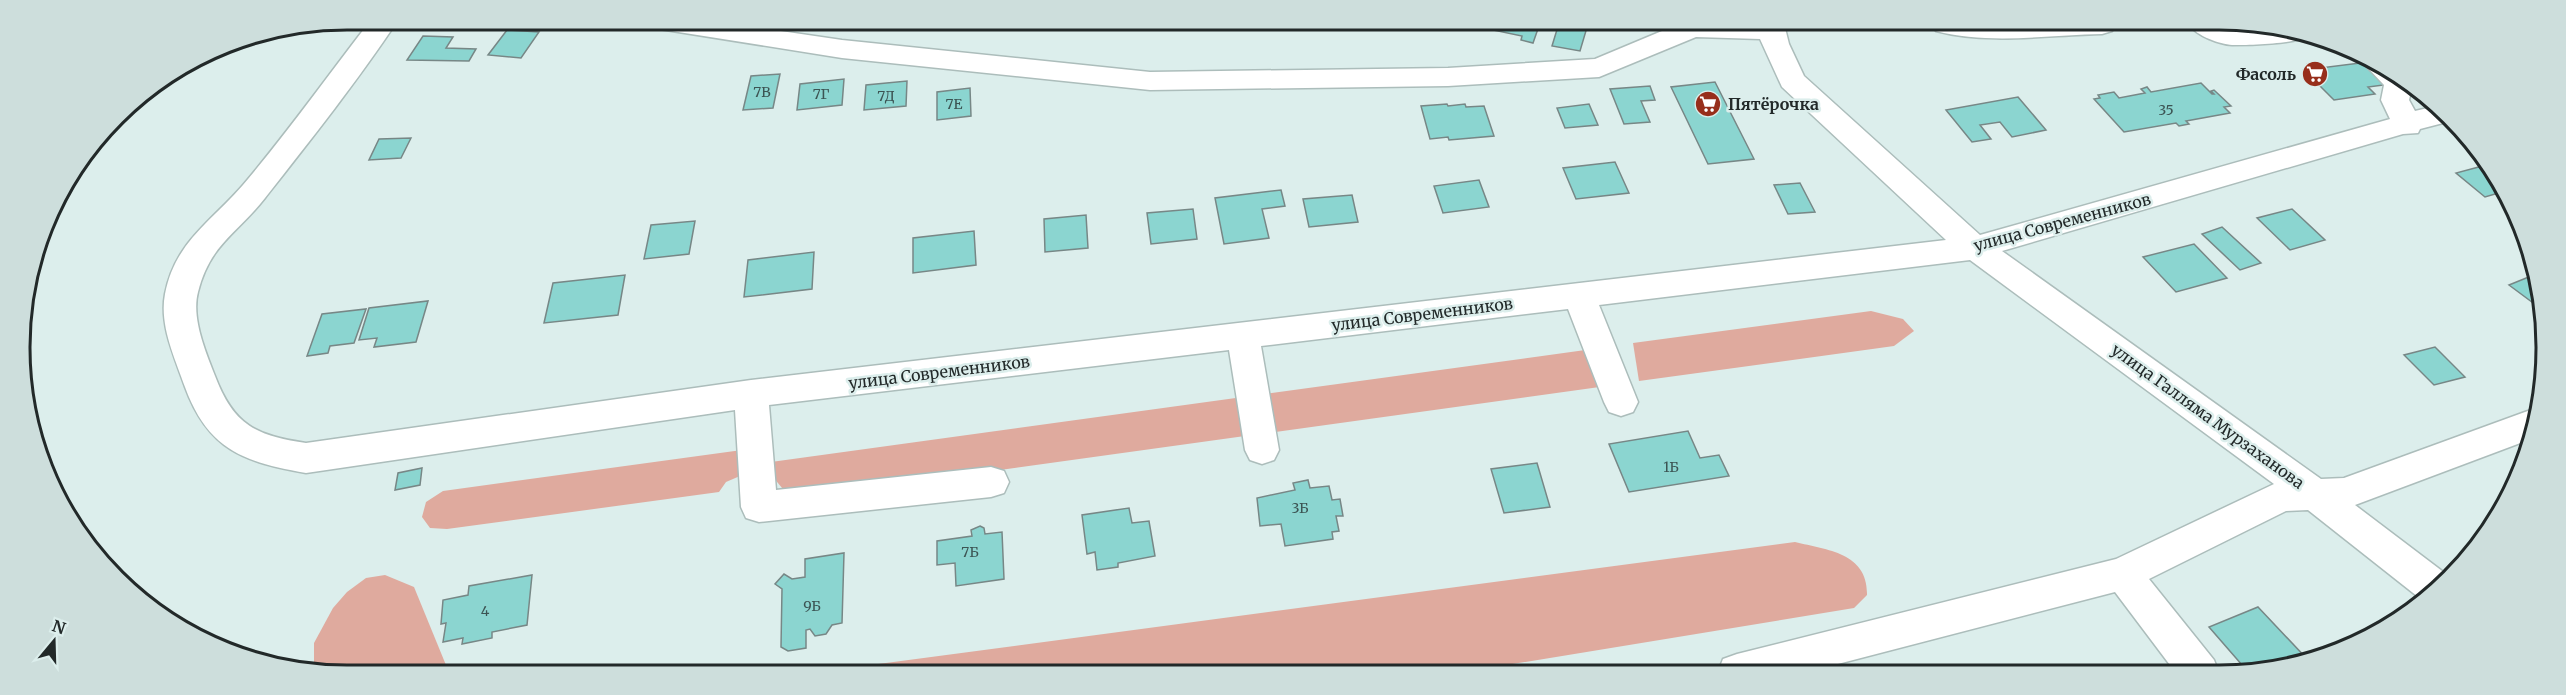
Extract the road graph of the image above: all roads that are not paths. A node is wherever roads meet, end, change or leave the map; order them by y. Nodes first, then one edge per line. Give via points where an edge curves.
1 (377, 30) edge
2 (713, 30) edge
3 (1688, 30) edge
4 (1772, 30) edge
5 (2214, 30) edge
6 (2266, 34) edge
7 (2398, 86) edge
8 (2435, 116) edge
9 (2408, 126) junction
10 (1975, 248) junction
11 (1579, 295) junction
12 (1243, 336) junction
13 (750, 394) junction
14 (1621, 402) dead end
15 (2526, 426) edge
16 (1262, 450) dead end
17 (991, 482) dead end
18 (2313, 493) junction
19 (2122, 574) junction
20 (2430, 584) edge
21 (1764, 665) edge
22 (2194, 665) edge

1 - 13 street, улица Современников via 253,193 197,251 181,295 184,339 205,396 233,435 263,451 306,458
2 - 3 street via 842,49 1149,81 1448,77 1599,68
4 - 10 street, улица Галляма Мурзаханова via 1792,81
5 - 6 street via 2231,36
7 - 9 street via 2395,100
8 - 9 street, улица Современников
9 - 10 street, улица Современников
10 - 11 street, улица Современников
10 - 18 street, улица Галляма Мурзаханова
11 - 12 street, улица Современников
11 - 14 street
12 - 13 street, улица Современников
12 - 16 street
13 - 17 street via 759,507
15 - 18 street via 2345,493
18 - 19 street via 2282,496
18 - 20 street, улица Галляма Мурзаханова
19 - 21 street
19 - 22 street

